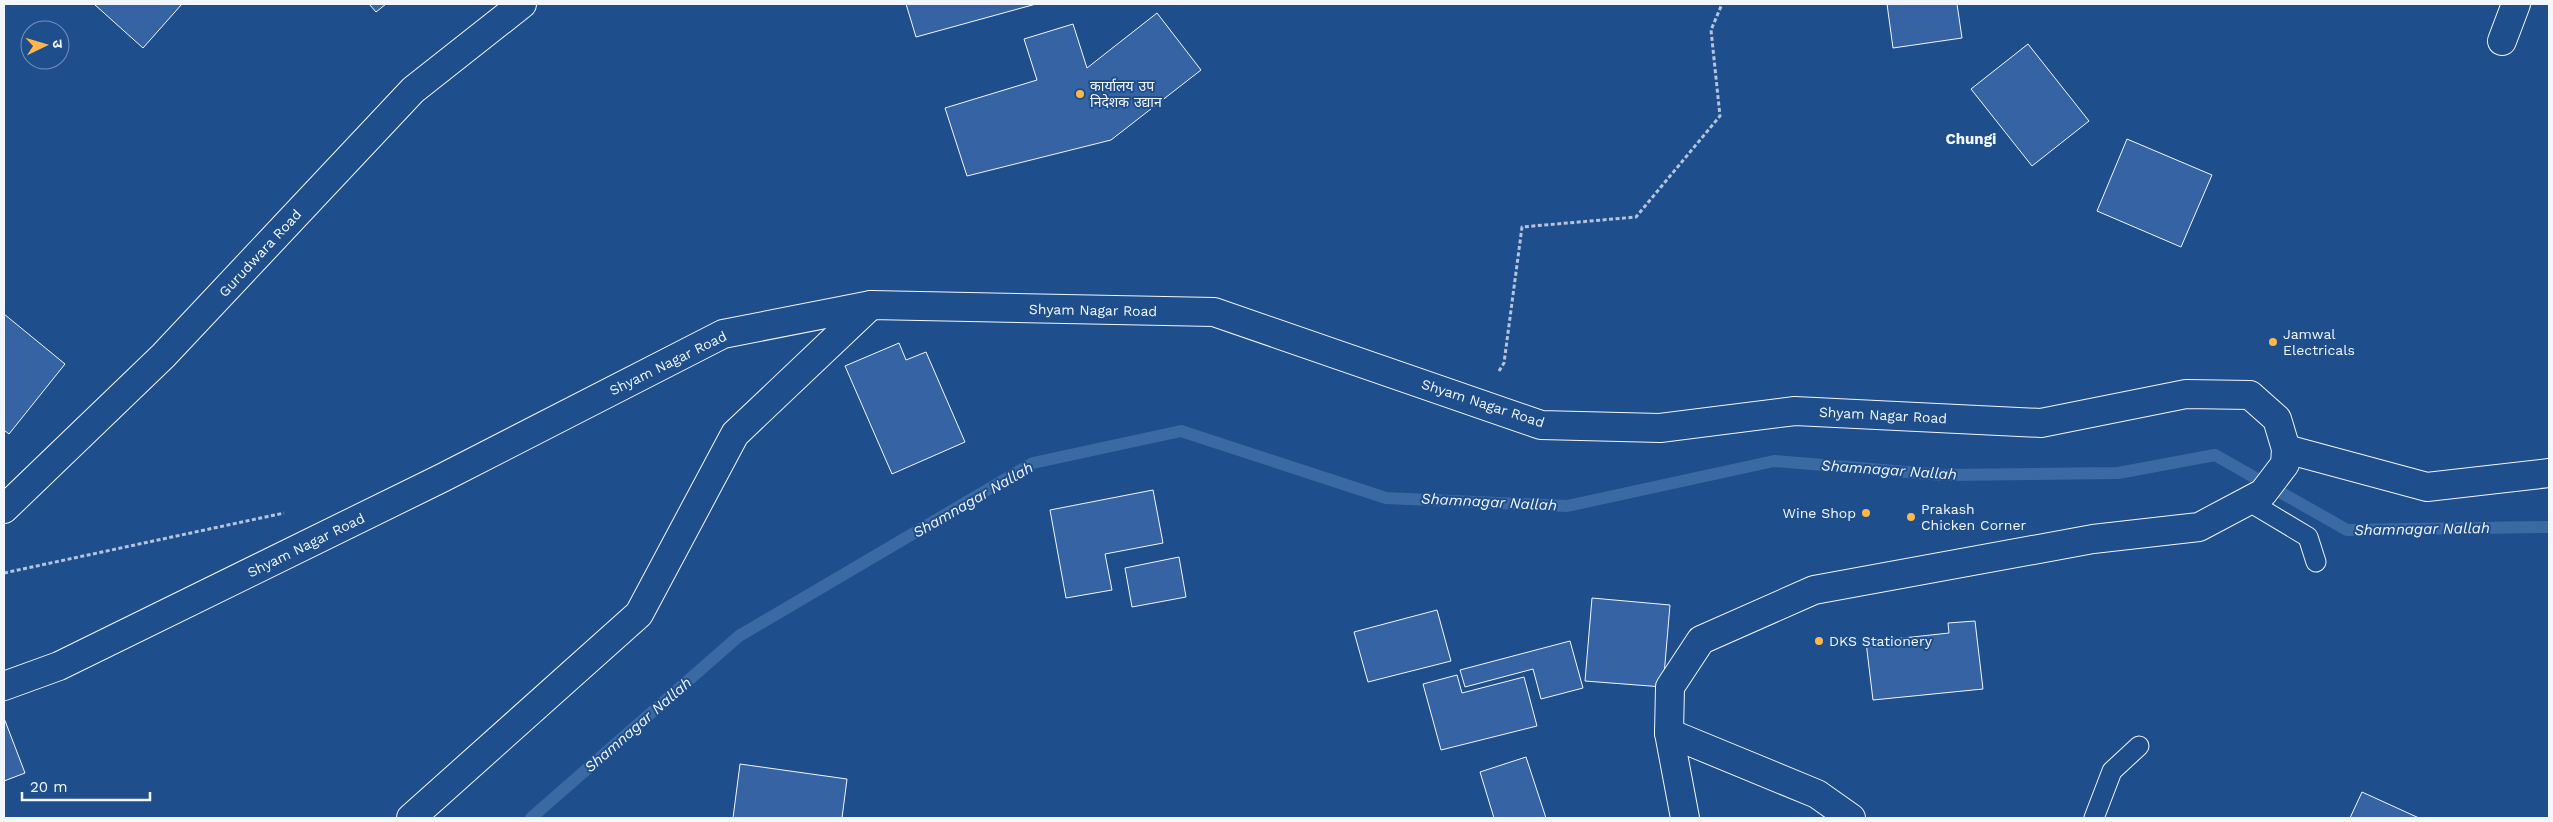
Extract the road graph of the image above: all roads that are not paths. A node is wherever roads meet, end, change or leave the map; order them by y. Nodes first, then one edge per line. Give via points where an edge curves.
1 (522, 4) edge
2 (2516, 4) edge
3 (2502, 41) dead end
4 (871, 305) junction
5 (2286, 456) junction
6 (2549, 473) edge
7 (2255, 497) junction
8 (4, 509) edge
9 (2316, 562) dead end
10 (4, 686) edge
11 (1669, 733) junction
12 (2139, 746) dead end
13 (411, 818) edge
14 (1685, 818) edge
15 (1851, 818) edge
16 (2094, 818) edge

1 - 8 street, Gurudwara Road via 413,90 163,356
2 - 3 street
4 - 5 street, Shyam Nagar Road via 1214,312 1541,425 1660,428 1795,411 2041,423 2186,394 2250,395 2277,419
4 - 10 street, Shyam Nagar Road via 723,334 442,478 59,666
4 - 13 street via 735,434 639,614
5 - 6 street via 2427,487
5 - 7 street
7 - 9 lane via 2308,537
7 - 11 street via 2199,527 2093,540 1814,590 1701,640 1670,687
11 - 14 street
11 - 15 street via 1817,794
12 - 16 lane via 2112,771

